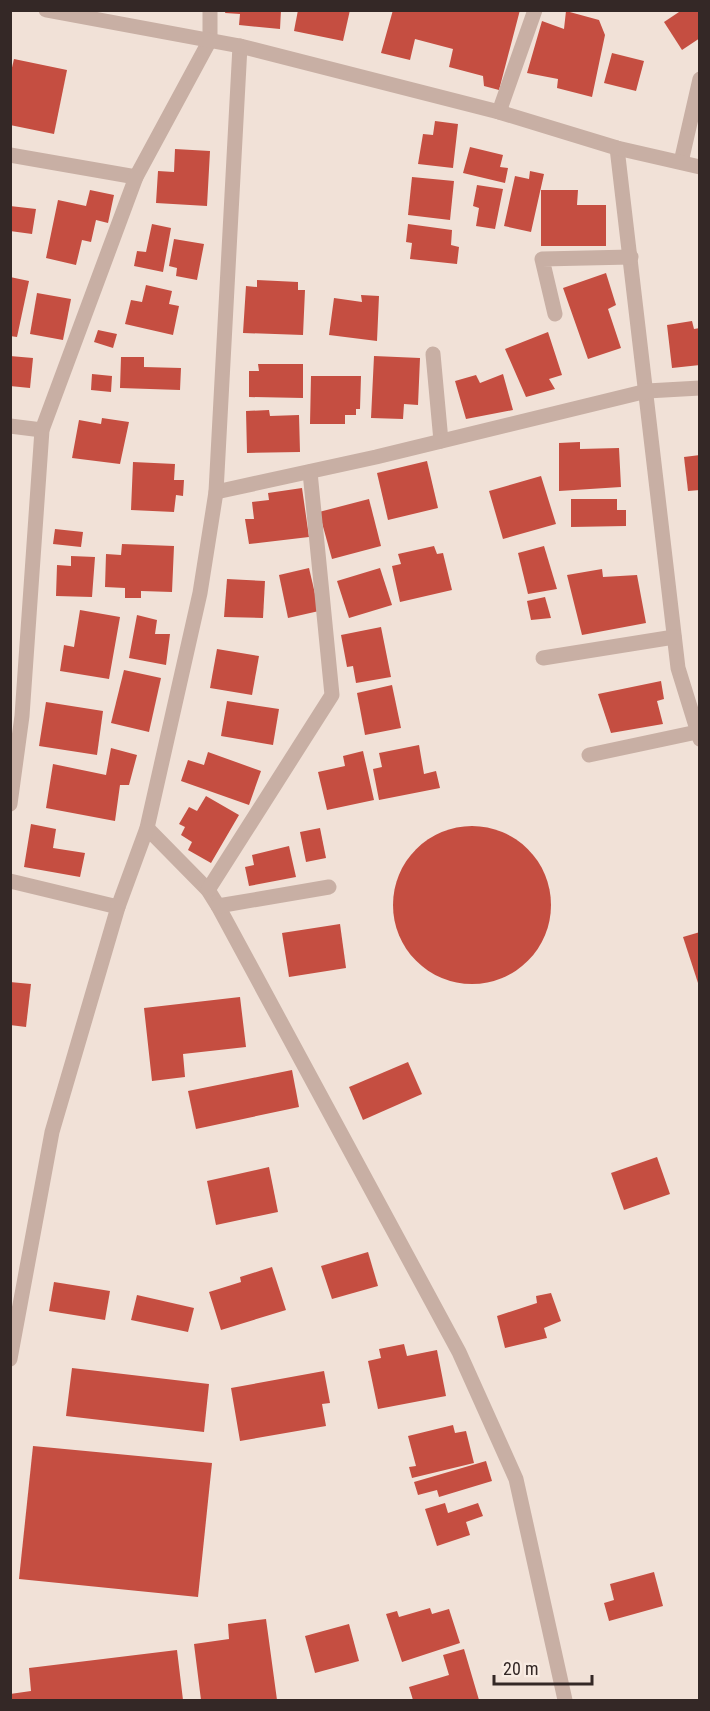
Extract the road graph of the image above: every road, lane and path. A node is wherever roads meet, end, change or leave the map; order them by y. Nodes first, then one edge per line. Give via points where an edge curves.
1 (46, 10) edge
2 (210, 10) edge
3 (535, 10) edge
4 (210, 40) junction
5 (240, 46) junction
6 (699, 79) edge
7 (499, 111) junction
8 (617, 148) junction
9 (10, 155) edge
10 (681, 162) junction
11 (699, 167) edge
12 (136, 177) junction
13 (631, 257) junction
14 (555, 314) dead end
15 (433, 354) dead end
16 (699, 387) edge
17 (647, 391) junction
18 (10, 426) edge
19 (42, 430) junction
20 (441, 441) junction
21 (310, 472) junction
22 (216, 492) junction
23 (674, 636) junction
24 (543, 658) dead end
25 (698, 735) edge
26 (589, 755) dead end
27 (10, 804) edge
28 (147, 828) junction
29 (10, 881) edge
30 (329, 886) dead end
31 (208, 890) junction
32 (218, 906) junction
33 (118, 907) junction
34 (10, 1359) edge
35 (565, 1701) edge

1 - 4 street
2 - 4 street
3 - 7 street
4 - 5 street
4 - 12 street
5 - 7 street
5 - 22 street
6 - 10 street
7 - 8 street
8 - 10 street
8 - 13 street
9 - 12 street
10 - 11 street
12 - 19 street
13 - 14 street via 542,259
13 - 17 street
15 - 20 street
16 - 17 street
17 - 20 street
17 - 23 street
18 - 19 street
19 - 27 street via 23,704
20 - 21 street
21 - 22 street
21 - 31 street via 332,695
22 - 28 street via 198,604
23 - 24 street
23 - 25 street via 678,668
25 - 26 street
28 - 31 street
28 - 33 street
29 - 33 street
30 - 32 street
31 - 32 street
32 - 35 street via 459,1352 516,1479
33 - 34 street via 52,1132

